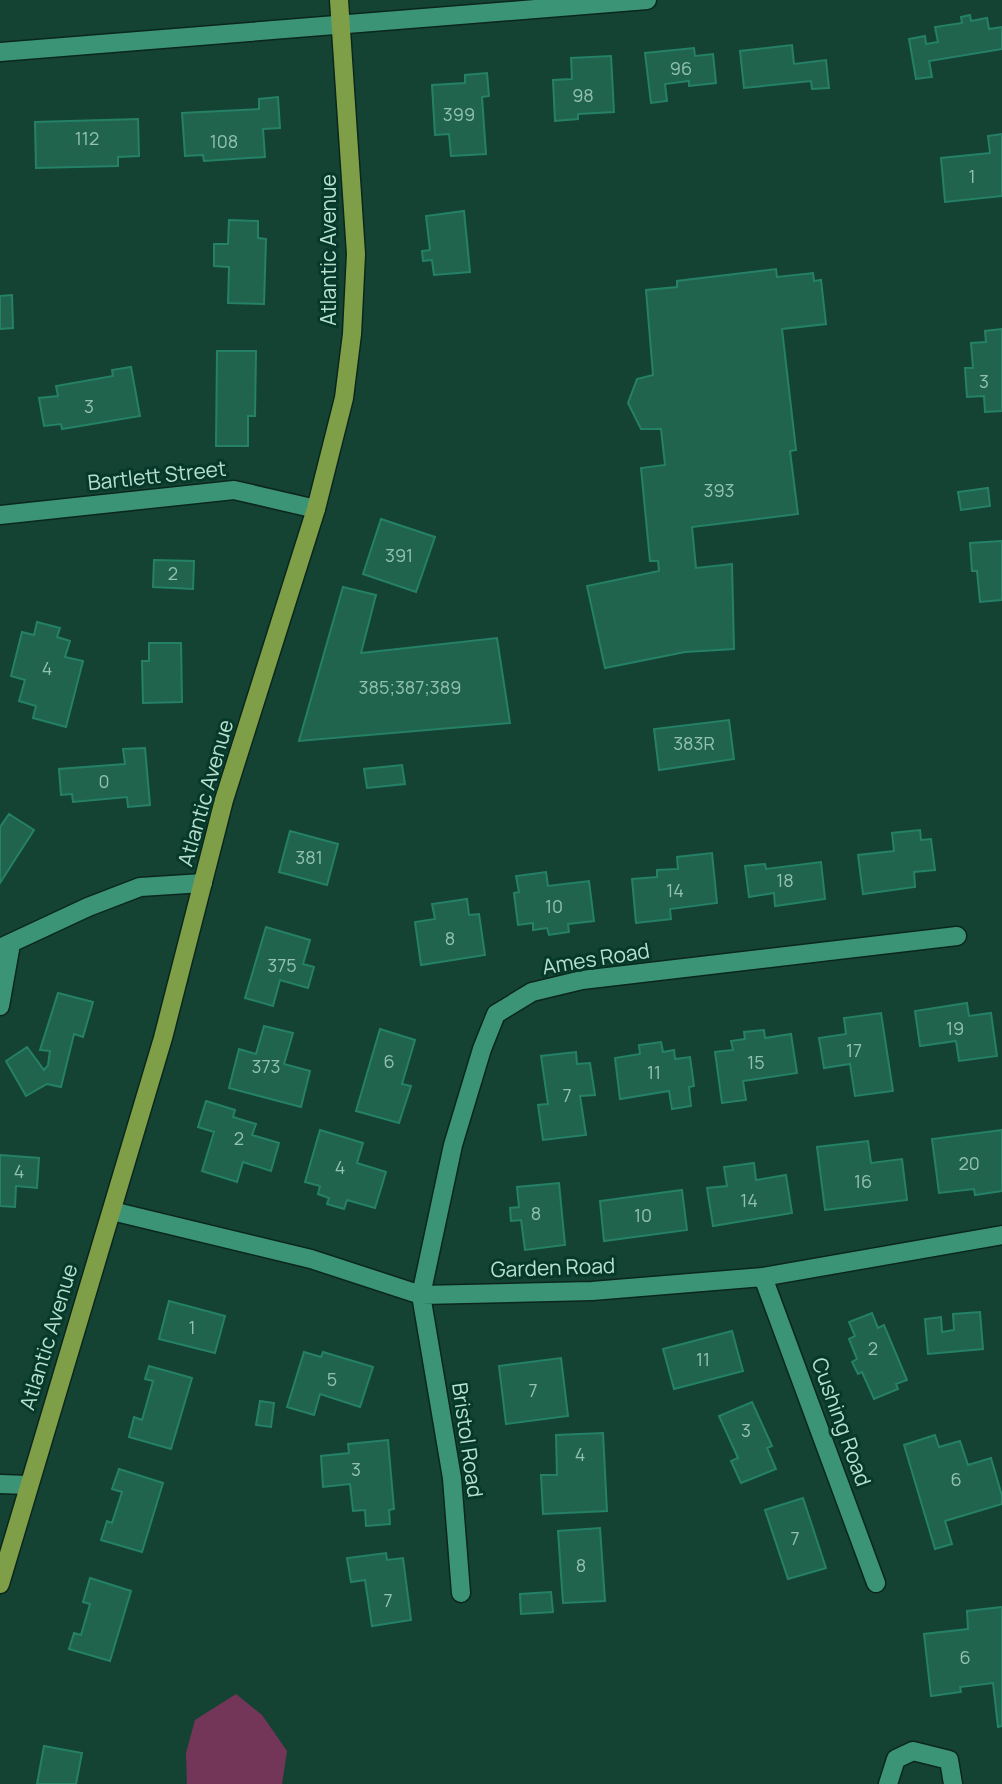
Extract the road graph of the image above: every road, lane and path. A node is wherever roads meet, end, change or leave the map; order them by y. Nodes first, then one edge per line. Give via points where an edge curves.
1 (339, 0) edge
2 (639, 0) edge
3 (343, 26) junction
4 (0, 52) edge
5 (316, 509) junction
6 (0, 515) edge
7 (203, 883) junction
8 (957, 936) dead end
9 (5, 946) edge
10 (0, 1006) edge
11 (112, 1211) junction
12 (1002, 1235) edge
13 (763, 1277) junction
14 (421, 1295) junction
15 (0, 1484) edge
16 (28, 1485) junction
17 (876, 1583) dead end
18 (0, 1584) edge
19 (461, 1593) dead end
20 (888, 1784) edge
21 (953, 1784) edge

1 - 3 main road, Atlantic Avenue
2 - 3 street
3 - 4 street
3 - 5 main road, Atlantic Avenue via 356,254 352,334 344,398
5 - 6 street, Bartlett Street via 234,490
5 - 7 main road, Atlantic Avenue via 224,800
7 - 9 street via 140,887
7 - 11 main road, Atlantic Avenue
8 - 14 street, Ames Road via 582,980 532,992 496,1014 453,1145
9 - 10 street
11 - 14 street, Garden Road via 311,1259
11 - 16 main road, Atlantic Avenue
12 - 13 street, Garden Road
13 - 14 street, Garden Road via 592,1291
13 - 17 street, Cushing Road
14 - 19 street, Bristol Road via 452,1478
15 - 16 street
16 - 18 main road, Atlantic Avenue
20 - 21 street via 896,1759 914,1751 949,1760

